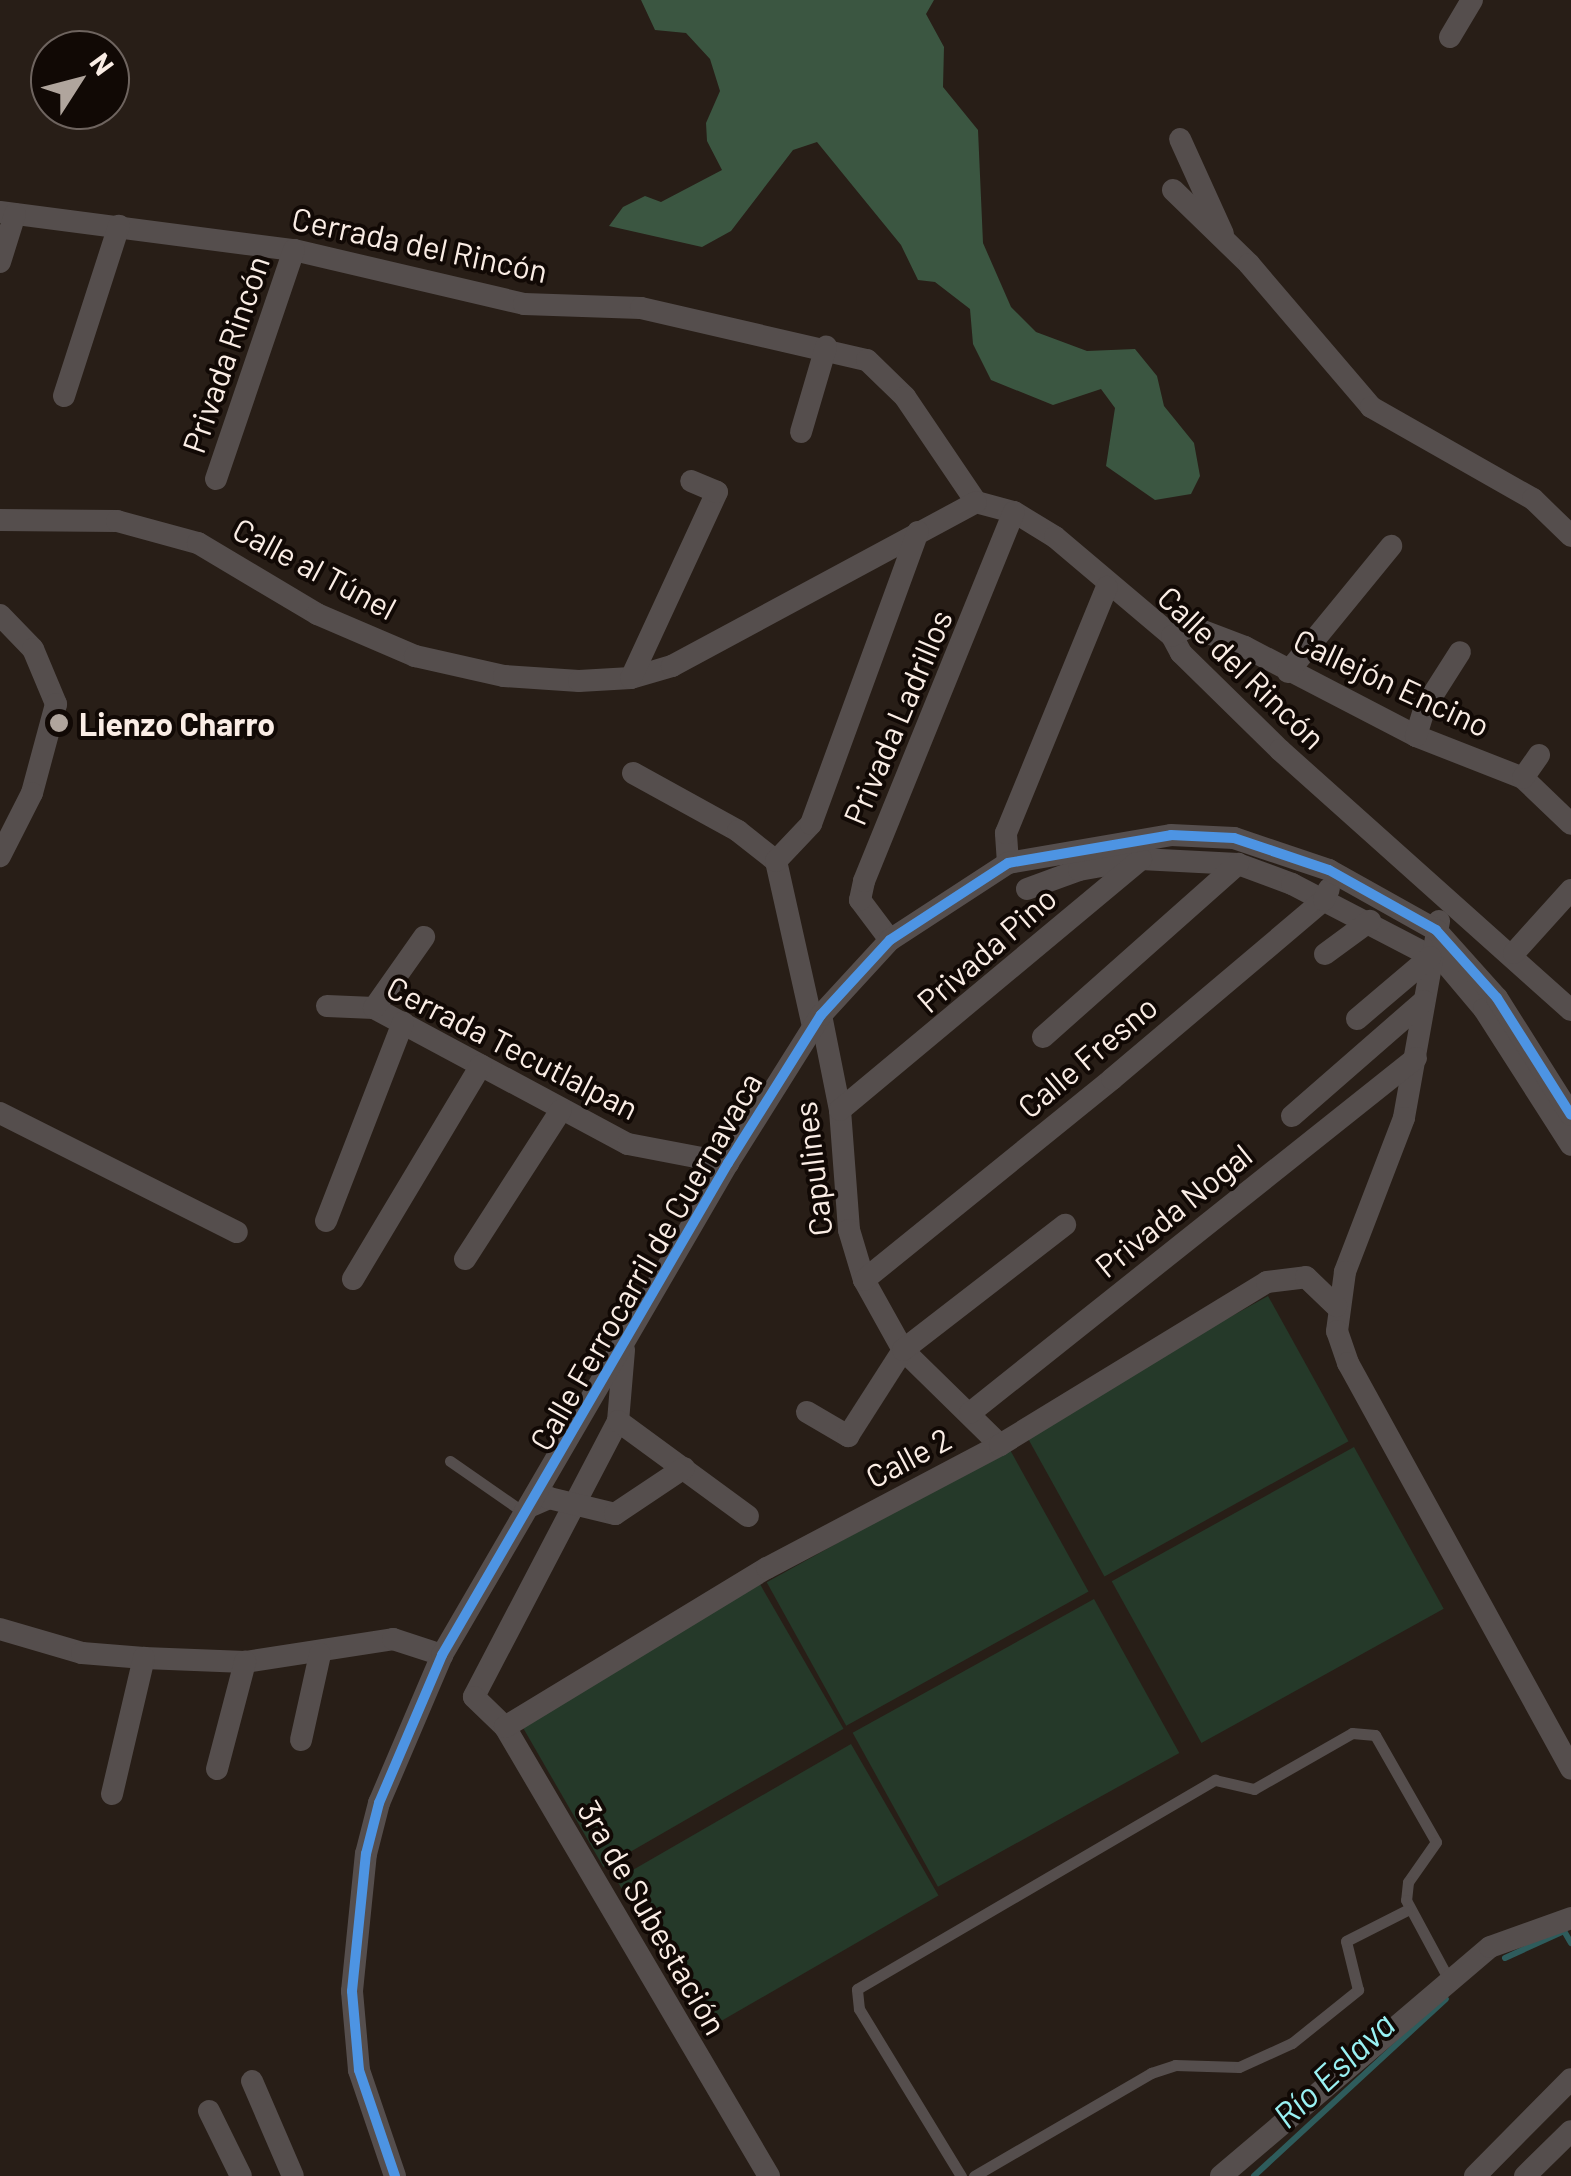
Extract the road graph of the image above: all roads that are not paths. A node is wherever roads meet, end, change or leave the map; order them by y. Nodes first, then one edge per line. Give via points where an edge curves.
1 (1472, 0) edge
2 (1450, 37) dead end
3 (1180, 139) dead end
4 (1173, 190) dead end
5 (8, 213) edge
6 (119, 226) junction
7 (1226, 242) junction
8 (294, 250) junction
9 (0, 262) edge
10 (826, 347) junction
11 (64, 396) dead end
12 (802, 432) dead end
13 (216, 479) dead end
14 (691, 481) dead end
15 (976, 502) junction
16 (1014, 512) junction
17 (0, 520) edge
18 (918, 532) junction
19 (1571, 536) edge
20 (1391, 546) dead end
21 (1107, 587) junction
22 (0, 615) edge
23 (1172, 636) junction
24 (1460, 652) dead end
25 (1288, 672) junction
26 (631, 678) junction
27 (1416, 736) junction
28 (1539, 755) dead end
29 (633, 773) dead end
30 (1523, 778) junction
31 (1571, 824) edge
32 (1171, 835) junction
33 (0, 856) edge
34 (1141, 859) junction
35 (776, 861) junction
36 (1008, 863) junction
37 (1238, 864) junction
38 (1328, 870) junction
39 (1027, 889) dead end
40 (1571, 890) edge
41 (1446, 898) junction
42 (1324, 900) junction
43 (1370, 922) junction
44 (1436, 930) junction
45 (424, 937) dead end
46 (890, 940) junction
47 (1326, 954) dead end
48 (1514, 954) junction
49 (1430, 956) junction
50 (1424, 1001) junction
51 (327, 1006) dead end
52 (374, 1008) junction
53 (1571, 1010) edge
54 (1357, 1018) dead end
55 (817, 1021) junction
56 (403, 1022) junction
57 (1043, 1037) dead end
58 (1416, 1058) junction
59 (481, 1064) junction
60 (560, 1110) junction
61 (840, 1110) junction
62 (0, 1113) edge
63 (1571, 1114) edge
64 (1292, 1116) dead end
65 (1571, 1145) edge
66 (728, 1163) junction
67 (326, 1221) dead end
68 (1065, 1226) dead end
69 (237, 1232) dead end
70 (466, 1260) dead end
71 (352, 1280) dead end
72 (864, 1280) junction
73 (1336, 1306) junction
74 (624, 1347) junction
75 (903, 1350) junction
76 (807, 1412) dead end
77 (970, 1413) junction
78 (618, 1421) junction
79 (1000, 1445) junction
80 (450, 1461) dead end
81 (684, 1468) junction
82 (530, 1506) junction
83 (574, 1508) junction
84 (748, 1516) dead end
85 (0, 1628) edge
86 (320, 1654) junction
87 (442, 1655) junction
88 (144, 1658) junction
89 (245, 1662) junction
90 (506, 1727) junction
91 (301, 1740) dead end
92 (217, 1769) dead end
93 (1571, 1770) edge
94 (112, 1794) dead end
95 (1407, 1910) junction
96 (1571, 1918) edge
97 (1448, 1978) junction
98 (1571, 2079) edge
99 (252, 2081) dead end
100 (210, 2111) dead end
101 (1571, 2131) edge
102 (241, 2176) edge
103 (293, 2176) edge
104 (395, 2176) edge
105 (769, 2176) edge
106 (961, 2176) edge
107 (974, 2176) edge
108 (1221, 2176) edge
109 (1474, 2176) edge
110 (1525, 2176) edge

1 - 2 street
3 - 7 street
4 - 7 street
5 - 6 street, Cerrada del Rincón
5 - 9 street
6 - 8 street, Cerrada del Rincón
6 - 11 street
7 - 19 street via 1371,406 1532,499
8 - 10 street, Cerrada del Rincón via 524,304 641,308
8 - 13 street, Privada Rincón
10 - 12 street
10 - 15 street via 867,360 905,398
14 - 26 street via 718,492
15 - 16 street, Calle del Rincón
15 - 18 street, Calle al Túnel
16 - 21 street, Calle del Rincón via 1055,537
16 - 46 street, Privada Ladrillos via 864,881 860,900
17 - 26 street, Calle al Túnel via 117,521 198,543 316,614 415,656 504,676
18 - 26 street, Calle al Túnel via 672,666
18 - 35 street via 811,824
20 - 25 street
21 - 23 street, Calle del Rincón
21 - 36 street via 1006,833
22 - 33 street via 33,649 56,704 32,793
23 - 25 street, Callejón Encino via 1190,626
23 - 41 street, Calle del Rincón via 1280,750
24 - 27 street via 1425,707
25 - 27 street, Callejón Encino
27 - 30 street, Callejón Encino
28 - 30 street
29 - 35 street via 738,831
30 - 31 street, Callejón Encino
32 - 34 street, Privada Pino
32 - 36 street, Calle Ferrocarril de Cuernavaca
32 - 38 street, Calle Ferrocarril de Cuernavaca via 1234,838
34 - 37 street
34 - 39 street via 1079,870
34 - 61 street, Privada Pino
35 - 55 street, Capulines
36 - 46 street, Calle Ferrocarril de Cuernavaca
37 - 42 street
37 - 57 street
38 - 42 street
38 - 44 street, Calle Ferrocarril de Cuernavaca
40 - 48 street
41 - 44 street
41 - 48 street, Calle del Rincón
42 - 43 street
42 - 72 street, Calle Fresno
43 - 47 street
43 - 49 street
44 - 49 street
44 - 63 street, Calle Ferrocarril de Cuernavaca via 1497,998
45 - 52 street
46 - 55 street, Calle Ferrocarril de Cuernavaca
48 - 53 street, Calle del Rincón
49 - 50 street
49 - 54 street
49 - 65 street via 1484,1009
50 - 58 street
50 - 64 street
51 - 52 street, Cerrada Tecutlalpan
52 - 56 street, Cerrada Tecutlalpan
55 - 61 street, Capulines
55 - 66 street, Calle Ferrocarril de Cuernavaca
56 - 59 street, Cerrada Tecutlalpan
56 - 67 street
58 - 73 street via 1404,1118
58 - 77 street, Privada Nogal
59 - 60 street, Cerrada Tecutlalpan
59 - 71 street
60 - 66 street, Cerrada Tecutlalpan via 628,1144
60 - 70 street
61 - 72 street, Capulines via 849,1230
62 - 69 street
66 - 74 street, Calle Ferrocarril de Cuernavaca
68 - 75 street
72 - 75 street, Capulines
73 - 79 street, Calle 2 via 1306,1277 1266,1282
73 - 93 street via 1348,1363
74 - 78 street
74 - 82 street, Calle Ferrocarril de Cuernavaca
75 - 76 street via 848,1436
75 - 77 street, Capulines
77 - 79 street, Capulines
78 - 81 street
78 - 83 street
79 - 90 street, Calle 2 via 767,1568
80 - 82 lane via 519,1509
81 - 83 street via 625,1511
81 - 84 street
82 - 83 street via 550,1498
82 - 87 street, Calle Ferrocarril de Cuernavaca
83 - 90 street, 3ra de Subestación via 474,1697
85 - 88 street via 82,1654
86 - 87 street via 393,1640
86 - 89 street
86 - 91 street
87 - 104 street, Calle Ferrocarril de Cuernavaca via 379,1803 354,1948 359,2070
88 - 89 street
88 - 94 street
89 - 92 street
90 - 105 street, 3ra de Subestación
95 - 97 lane
95 - 106 lane via 1408,1882 1436,1842 1375,1734 1366,1729 1254,1789 1215,1780 868,1980 858,1989 860,2009
95 - 107 lane via 1346,1942 1358,1990 1292,2044 1238,2067 1175,2066 1150,2073
96 - 97 street via 1490,1947
97 - 108 street
98 - 109 street
99 - 103 street
100 - 102 street
101 - 110 street

